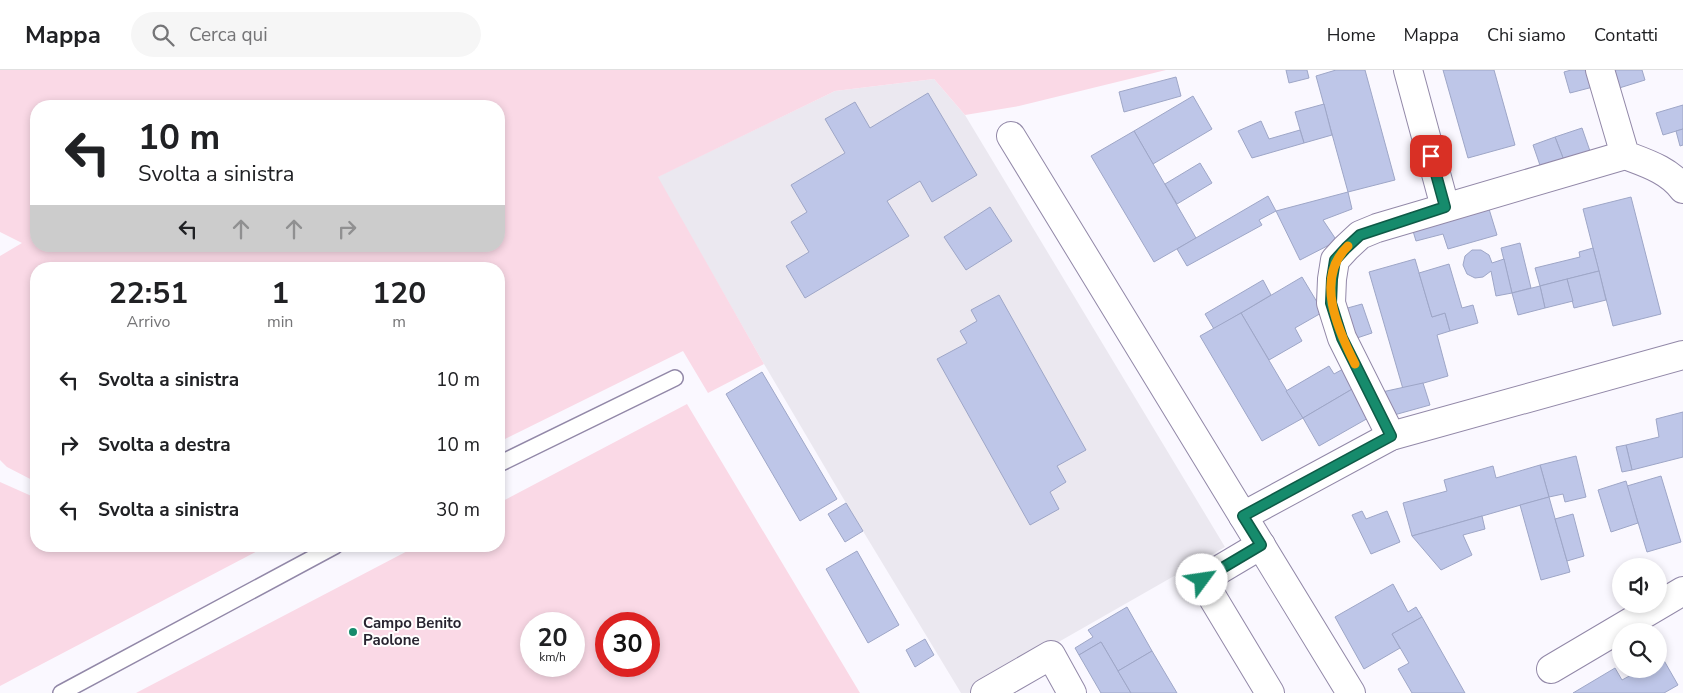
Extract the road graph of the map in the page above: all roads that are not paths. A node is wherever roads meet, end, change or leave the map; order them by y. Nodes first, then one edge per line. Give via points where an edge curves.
1 (1408, 70) edge
2 (1600, 70) edge
3 (1011, 136) dead end
4 (1625, 155) junction
5 (1683, 188) edge
6 (1445, 207) junction
7 (1683, 355) edge
8 (674, 378) dead end
9 (1391, 436) junction
10 (505, 461) edge
11 (1243, 516) junction
12 (1261, 545) junction
13 (324, 552) edge
14 (1683, 591) edge
15 (1551, 669) dead end
16 (61, 693) edge
17 (985, 693) edge
18 (1072, 693) edge
19 (1270, 693) edge
20 (1351, 693) edge

1 - 6 street
2 - 4 street
3 - 11 street
4 - 5 street via 1675,178
4 - 6 street
6 - 9 street via 1360,235 1335,260 1331,303 1342,338
7 - 9 street
8 - 10 lane
9 - 11 street
11 - 12 street
12 - 19 street via 1202,580
12 - 20 street
13 - 16 lane
14 - 15 street
17 - 18 street via 1051,655

